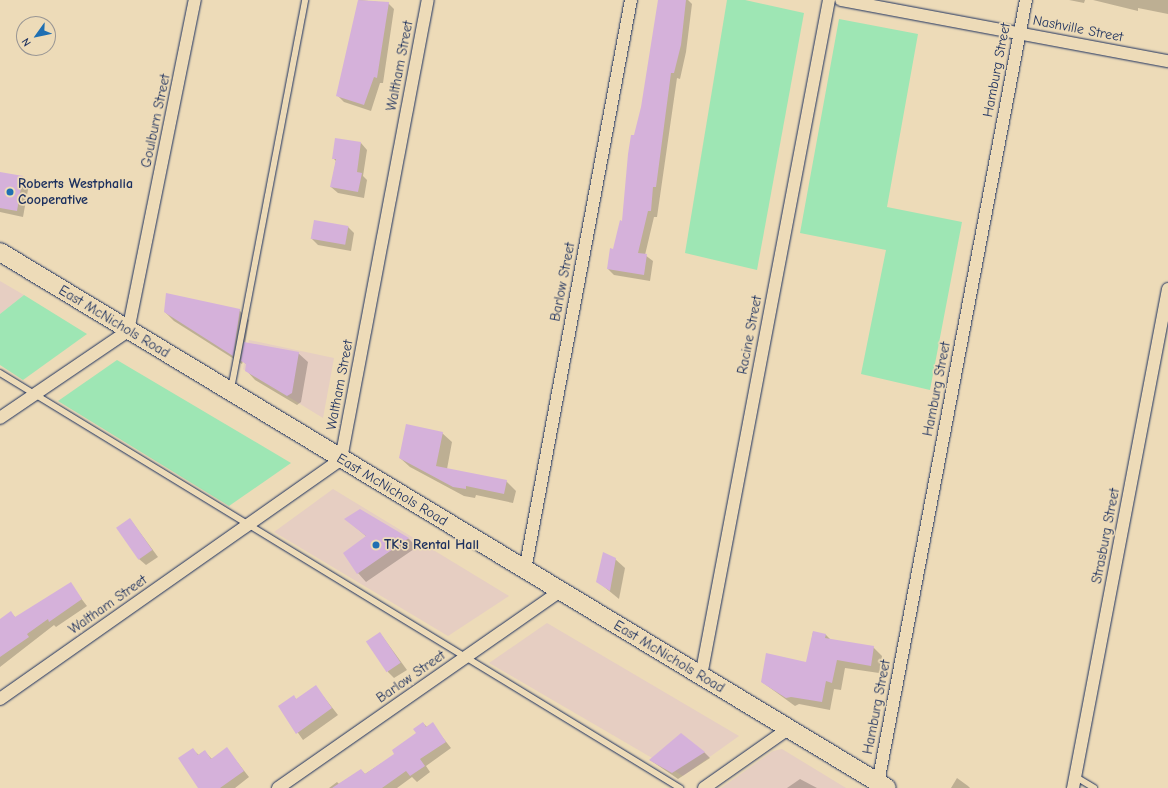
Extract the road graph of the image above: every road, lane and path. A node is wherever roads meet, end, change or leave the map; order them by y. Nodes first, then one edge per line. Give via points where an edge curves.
1 (195, 0) edge
2 (305, 0) edge
3 (428, 0) edge
4 (631, 0) edge
5 (829, 0) edge
6 (841, 0) edge
7 (1026, 0) edge
8 (1019, 33) junction
9 (1168, 61) edge
10 (0, 252) edge
11 (1168, 289) edge
12 (128, 331) junction
13 (0, 373) edge
14 (230, 392) junction
15 (34, 394) junction
16 (0, 418) edge
17 (341, 459) junction
18 (248, 525) junction
19 (525, 570) junction
20 (560, 591) junction
21 (466, 657) junction
22 (701, 676) junction
23 (0, 699) edge
24 (788, 729) junction
25 (1075, 783) edge
26 (883, 785) edge
27 (278, 788) edge
28 (680, 788) edge
29 (704, 788) edge
30 (1094, 788) edge

1 - 12 street, Goulburn Street
2 - 14 lane
3 - 17 street, Waltham Street
4 - 19 street, Barlow Street
5 - 22 street, Racine Street
6 - 8 street, Nashville Street
7 - 8 street, Hamburg Street
8 - 9 street, Nashville Street
8 - 26 street, Hamburg Street
10 - 12 street, East McNichols Road
11 - 25 street, Strasburg Street
12 - 14 street, East McNichols Road
12 - 15 street
13 - 15 lane
14 - 17 street, East McNichols Road
15 - 16 street
15 - 18 lane
17 - 18 street, Waltham Street
17 - 19 street, East McNichols Road
18 - 21 lane
18 - 23 street, Waltham Street
19 - 20 street, East McNichols Road
20 - 21 street, Barlow Street
20 - 22 street, East McNichols Road
21 - 27 street, Barlow Street
21 - 28 lane
22 - 24 street, East McNichols Road
24 - 26 street, East McNichols Road
24 - 29 street
25 - 30 lane

